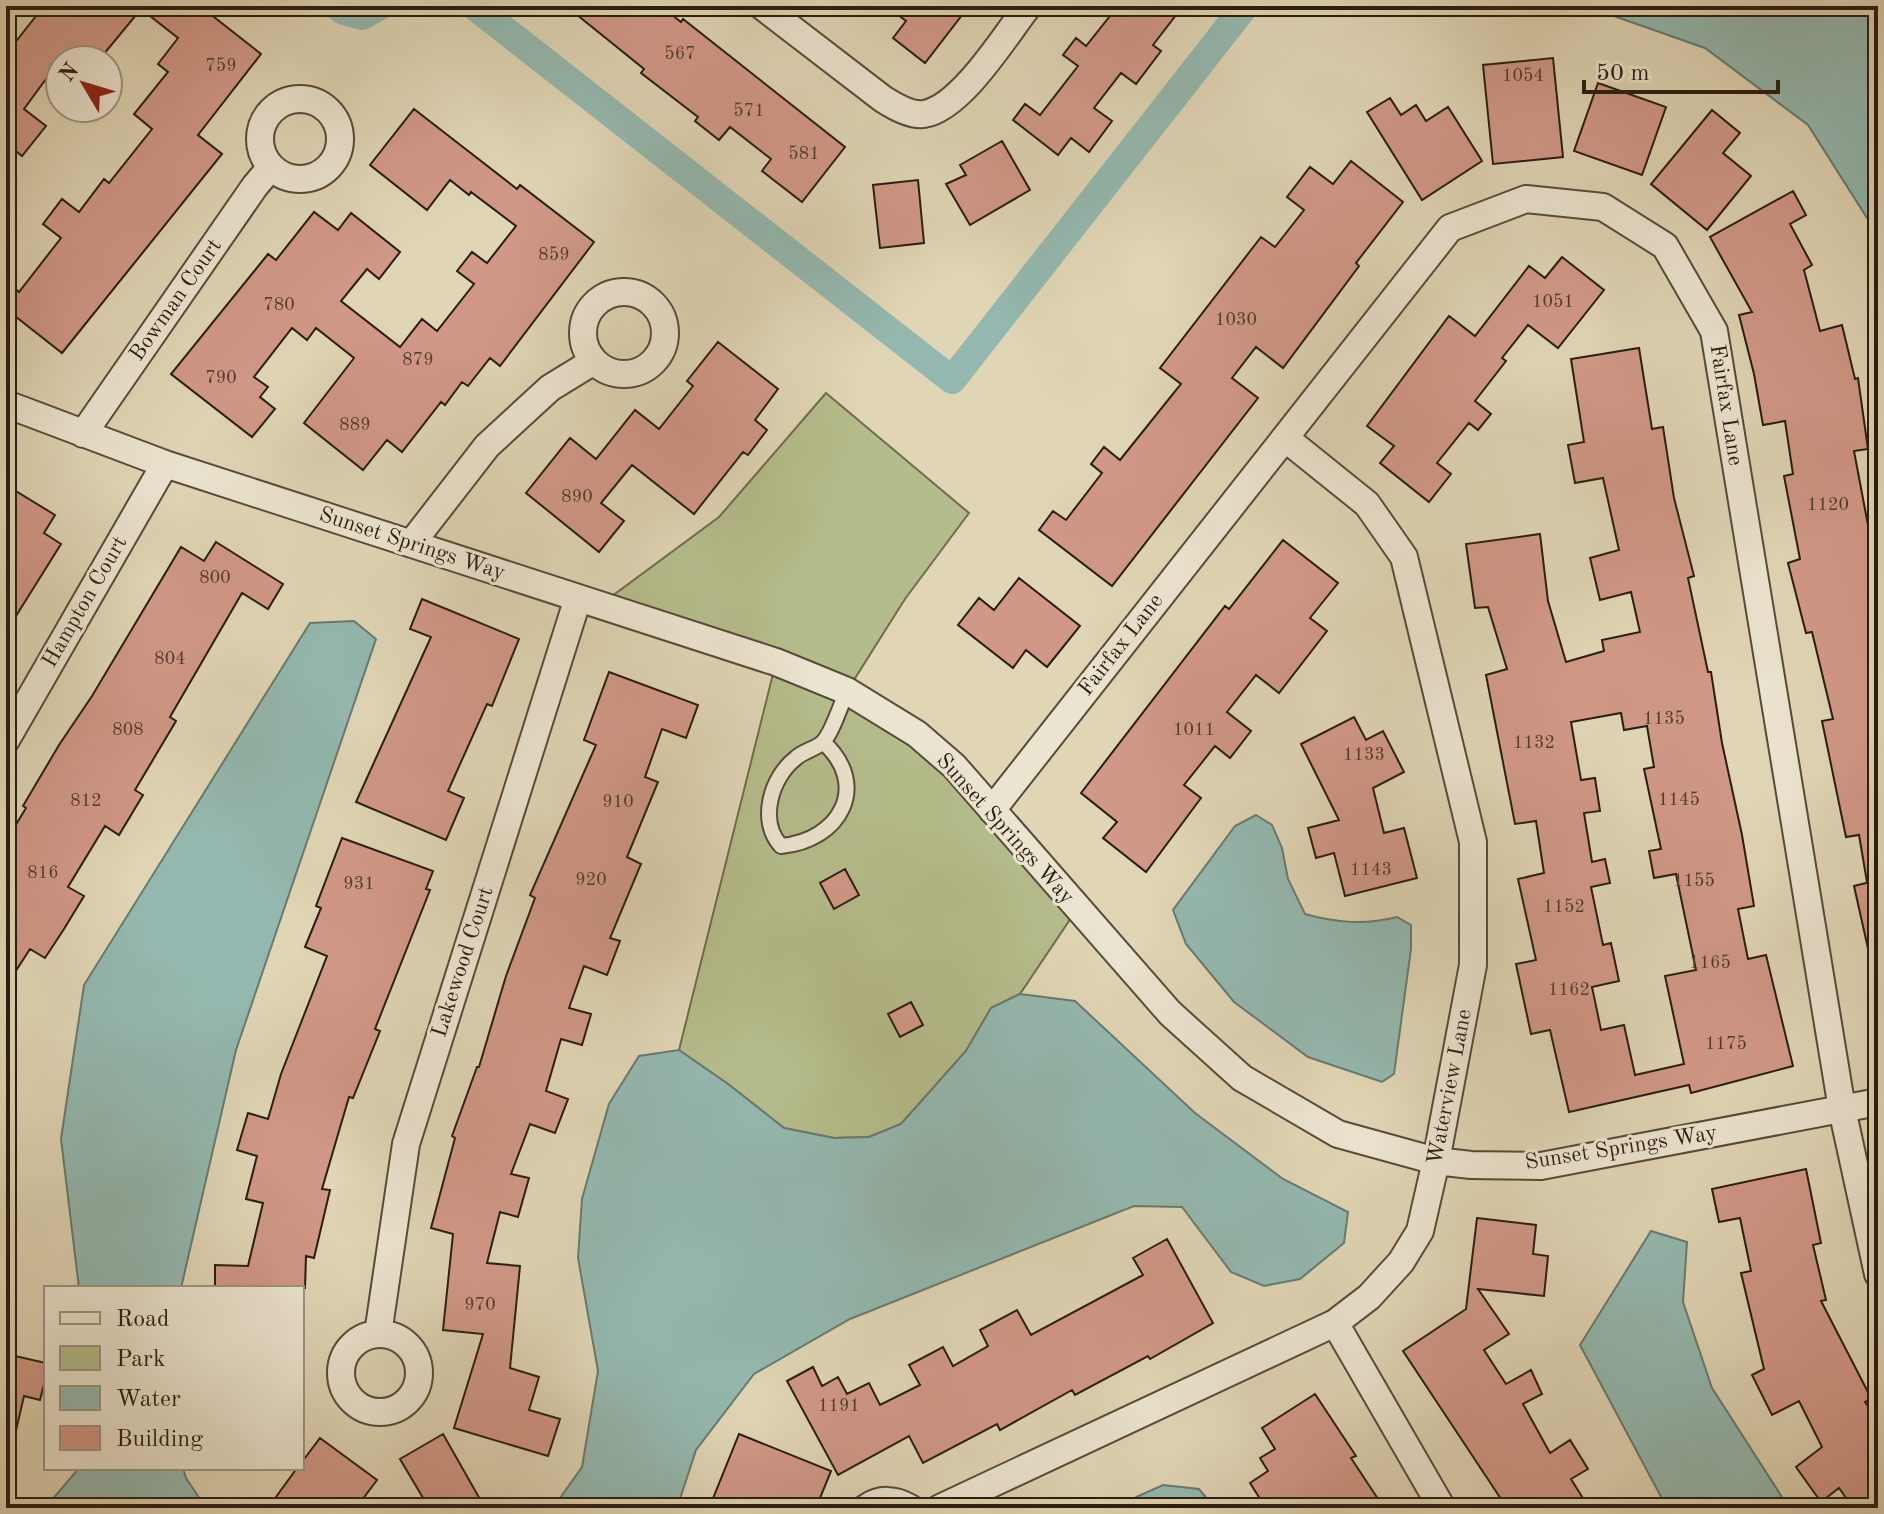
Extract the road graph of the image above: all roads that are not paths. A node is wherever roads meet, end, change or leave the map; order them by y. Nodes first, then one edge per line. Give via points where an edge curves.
1 (762, 6) edge
2 (1028, 6) edge
3 (271, 167) dead end
4 (594, 361) dead end
5 (6, 404) edge
6 (83, 434) junction
7 (1285, 438) junction
8 (165, 464) junction
9 (411, 544) junction
10 (578, 598) junction
11 (847, 691) junction
12 (6, 740) edge
13 (823, 742) junction
14 (992, 810) junction
15 (1878, 1102) edge
16 (1842, 1109) junction
17 (1436, 1161) junction
18 (1878, 1274) edge
19 (1335, 1323) junction
20 (378, 1334) dead end
21 (866, 1508) edge
22 (910, 1508) edge
23 (940, 1508) edge
24 (1442, 1508) edge

1 - 2 street via 883,99 922,115 959,96
3 - 6 street, Bowman Court
4 - 9 street via 550,388 487,446
5 - 6 street, Sunset Springs Way
6 - 8 street, Sunset Springs Way
7 - 14 street, Fairfax Lane
7 - 16 street, Fairfax Lane via 1450,228 1526,199 1603,207 1665,246 1714,331
7 - 17 street, Waterview Lane via 1367,504 1404,557 1473,842 1473,965
8 - 9 street, Sunset Springs Way
8 - 12 street, Hampton Court
9 - 10 street, Sunset Springs Way
10 - 11 street, Sunset Springs Way via 776,662
10 - 20 street, Lakewood Court via 406,1144
11 - 13 lane
11 - 14 street, Sunset Springs Way via 917,734
13 - 13 lane via 796,758 780,774 771,794 769,817 781,846 822,834 846,801 842,765
14 - 17 street, Sunset Springs Way via 1170,1013 1242,1078 1338,1134
15 - 16 street, Sunset Springs Way
16 - 17 street, Sunset Springs Way via 1541,1166
16 - 18 street, Fairfax Lane
17 - 19 street, Waterview Lane via 1420,1231 1401,1262
19 - 23 street, Waterview Lane
19 - 24 street
21 - 22 street via 881,1500

